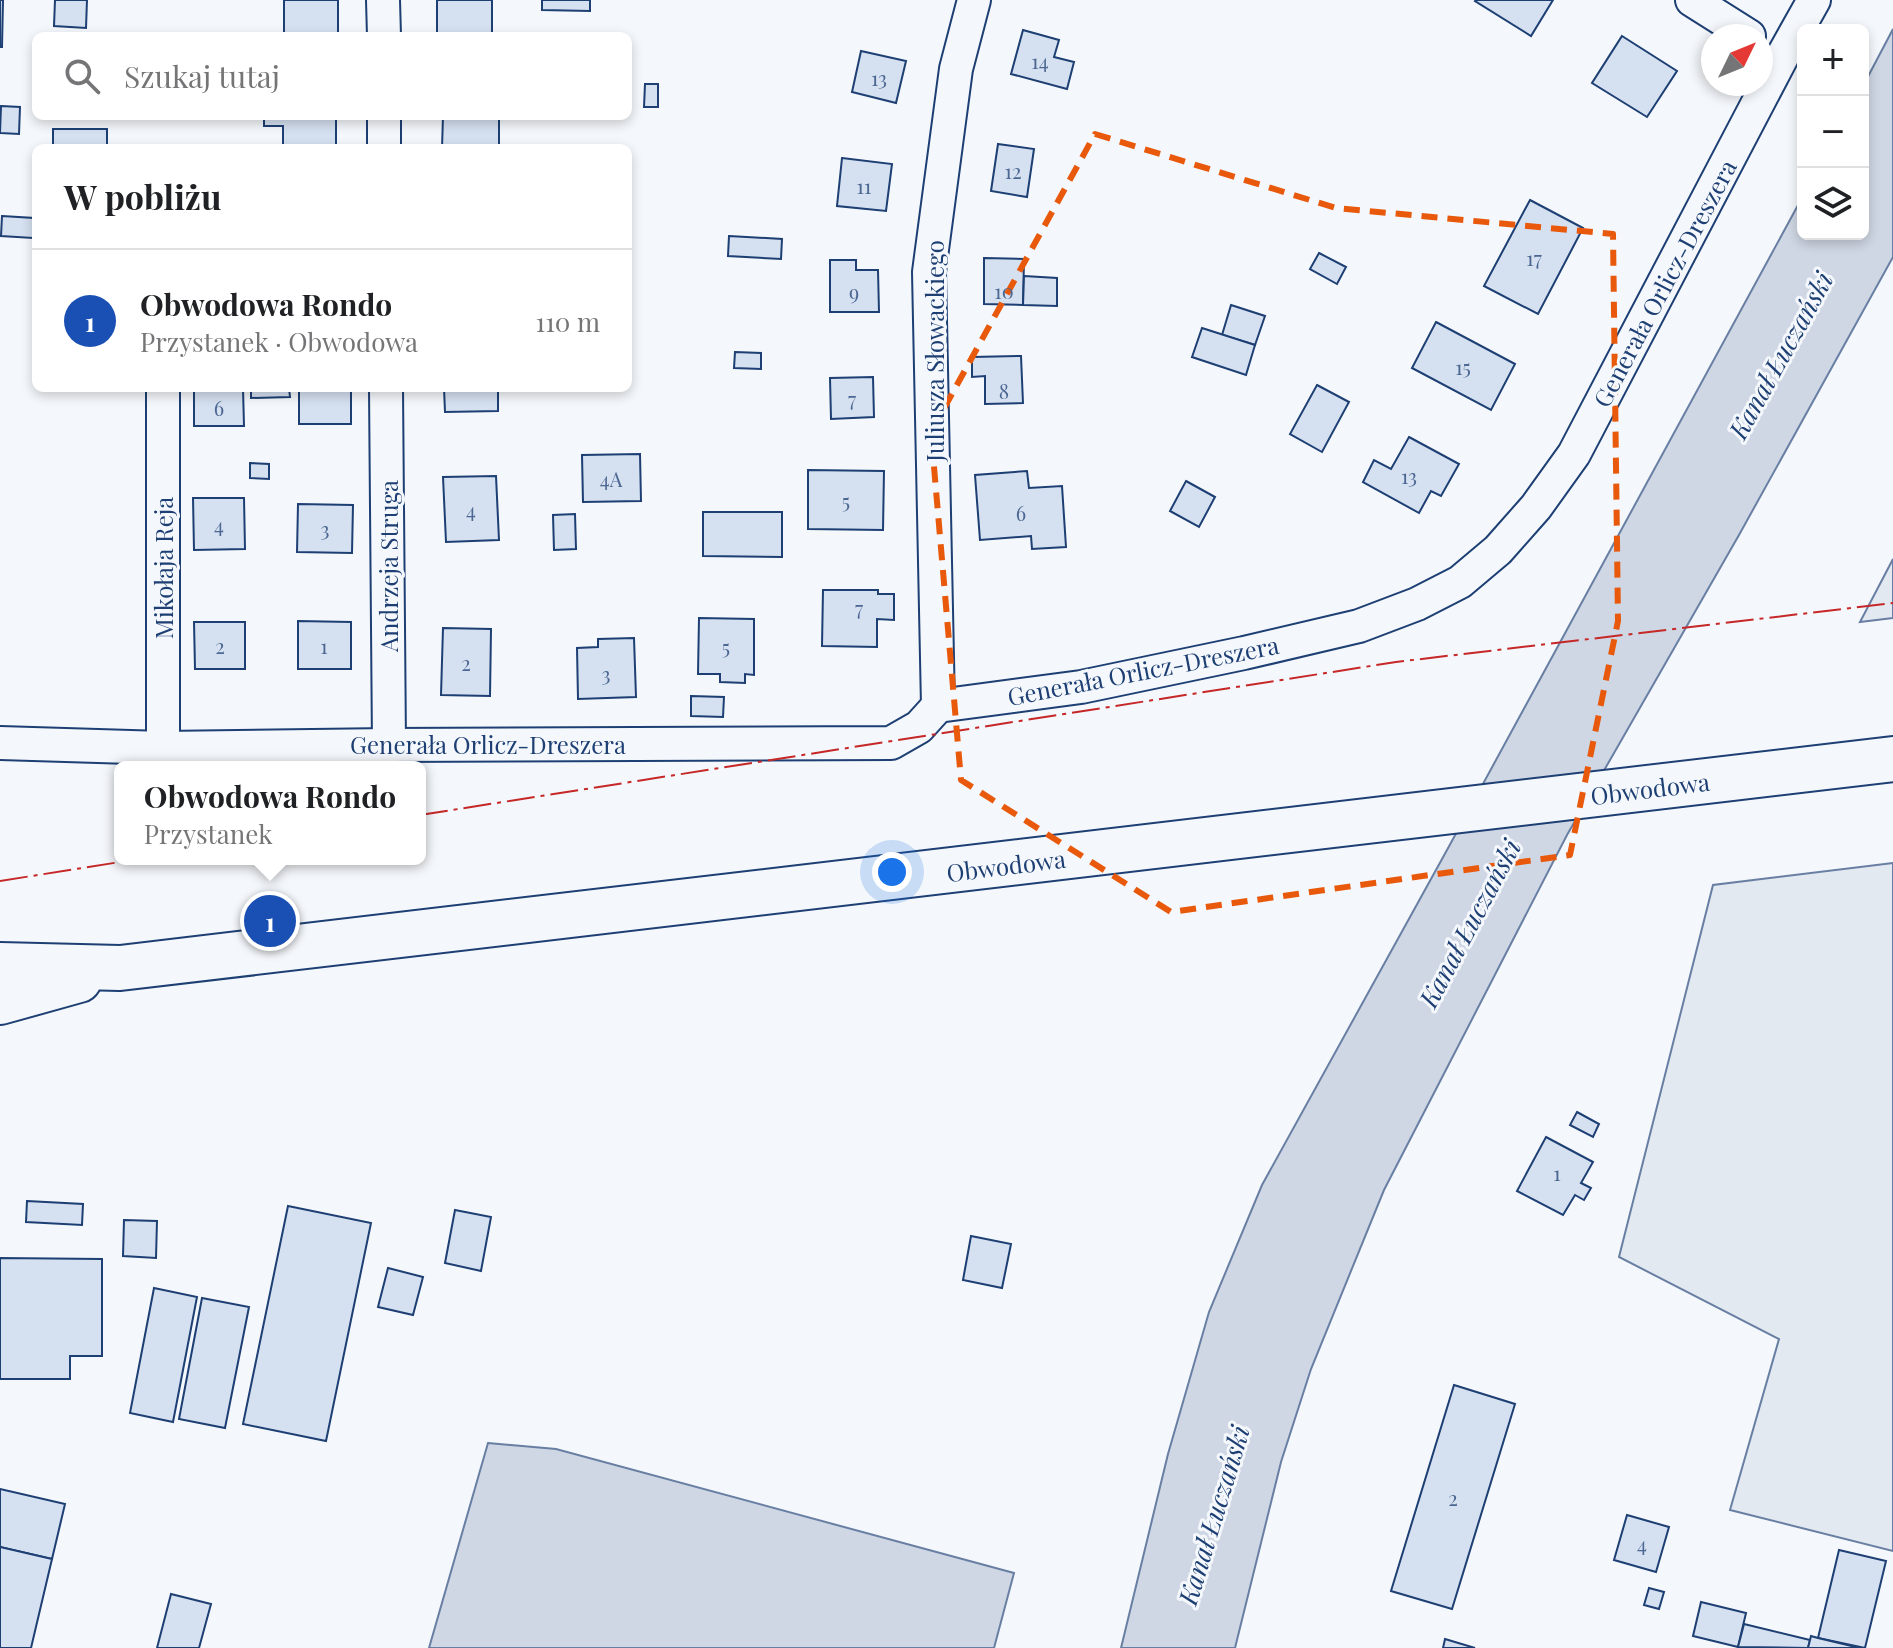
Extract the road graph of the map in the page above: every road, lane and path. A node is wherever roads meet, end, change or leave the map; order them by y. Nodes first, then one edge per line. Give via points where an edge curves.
1 (383, 0) edge
2 (974, 0) edge
3 (1692, 0) edge
4 (1814, 0) edge
5 (1730, 24) edge
6 (384, 32) edge
7 (1773, 48) edge
8 (1749, 96) edge
9 (384, 120) edge
10 (384, 144) edge
11 (163, 392) edge
12 (386, 392) edge
13 (938, 706) junction
14 (0, 743) edge
15 (389, 745) junction
16 (163, 748) junction
17 (1893, 759) edge
18 (0, 965) edge
19 (120, 968) junction
20 (0, 1002) edge

1 - 6 street
2 - 13 street, Juliusza Słowackiego via 956,69 929,272
3 - 5 street
4 - 7 street, Generała Orlicz-Dreszera
8 - 13 street, Generała Orlicz-Dreszera via 1574,454 1498,550 1460,582 1359,626 1081,687
9 - 10 street
11 - 16 street, Mikołaja Reja
12 - 15 street, Andrzeja Struga
13 - 15 street, Generała Orlicz-Dreszera via 919,727 891,743
14 - 16 street, Generała Orlicz-Dreszera
15 - 16 street, Generała Orlicz-Dreszera
17 - 19 main road, Obwodowa
18 - 19 main road, Obwodowa
19 - 20 main road, Obwodowa

